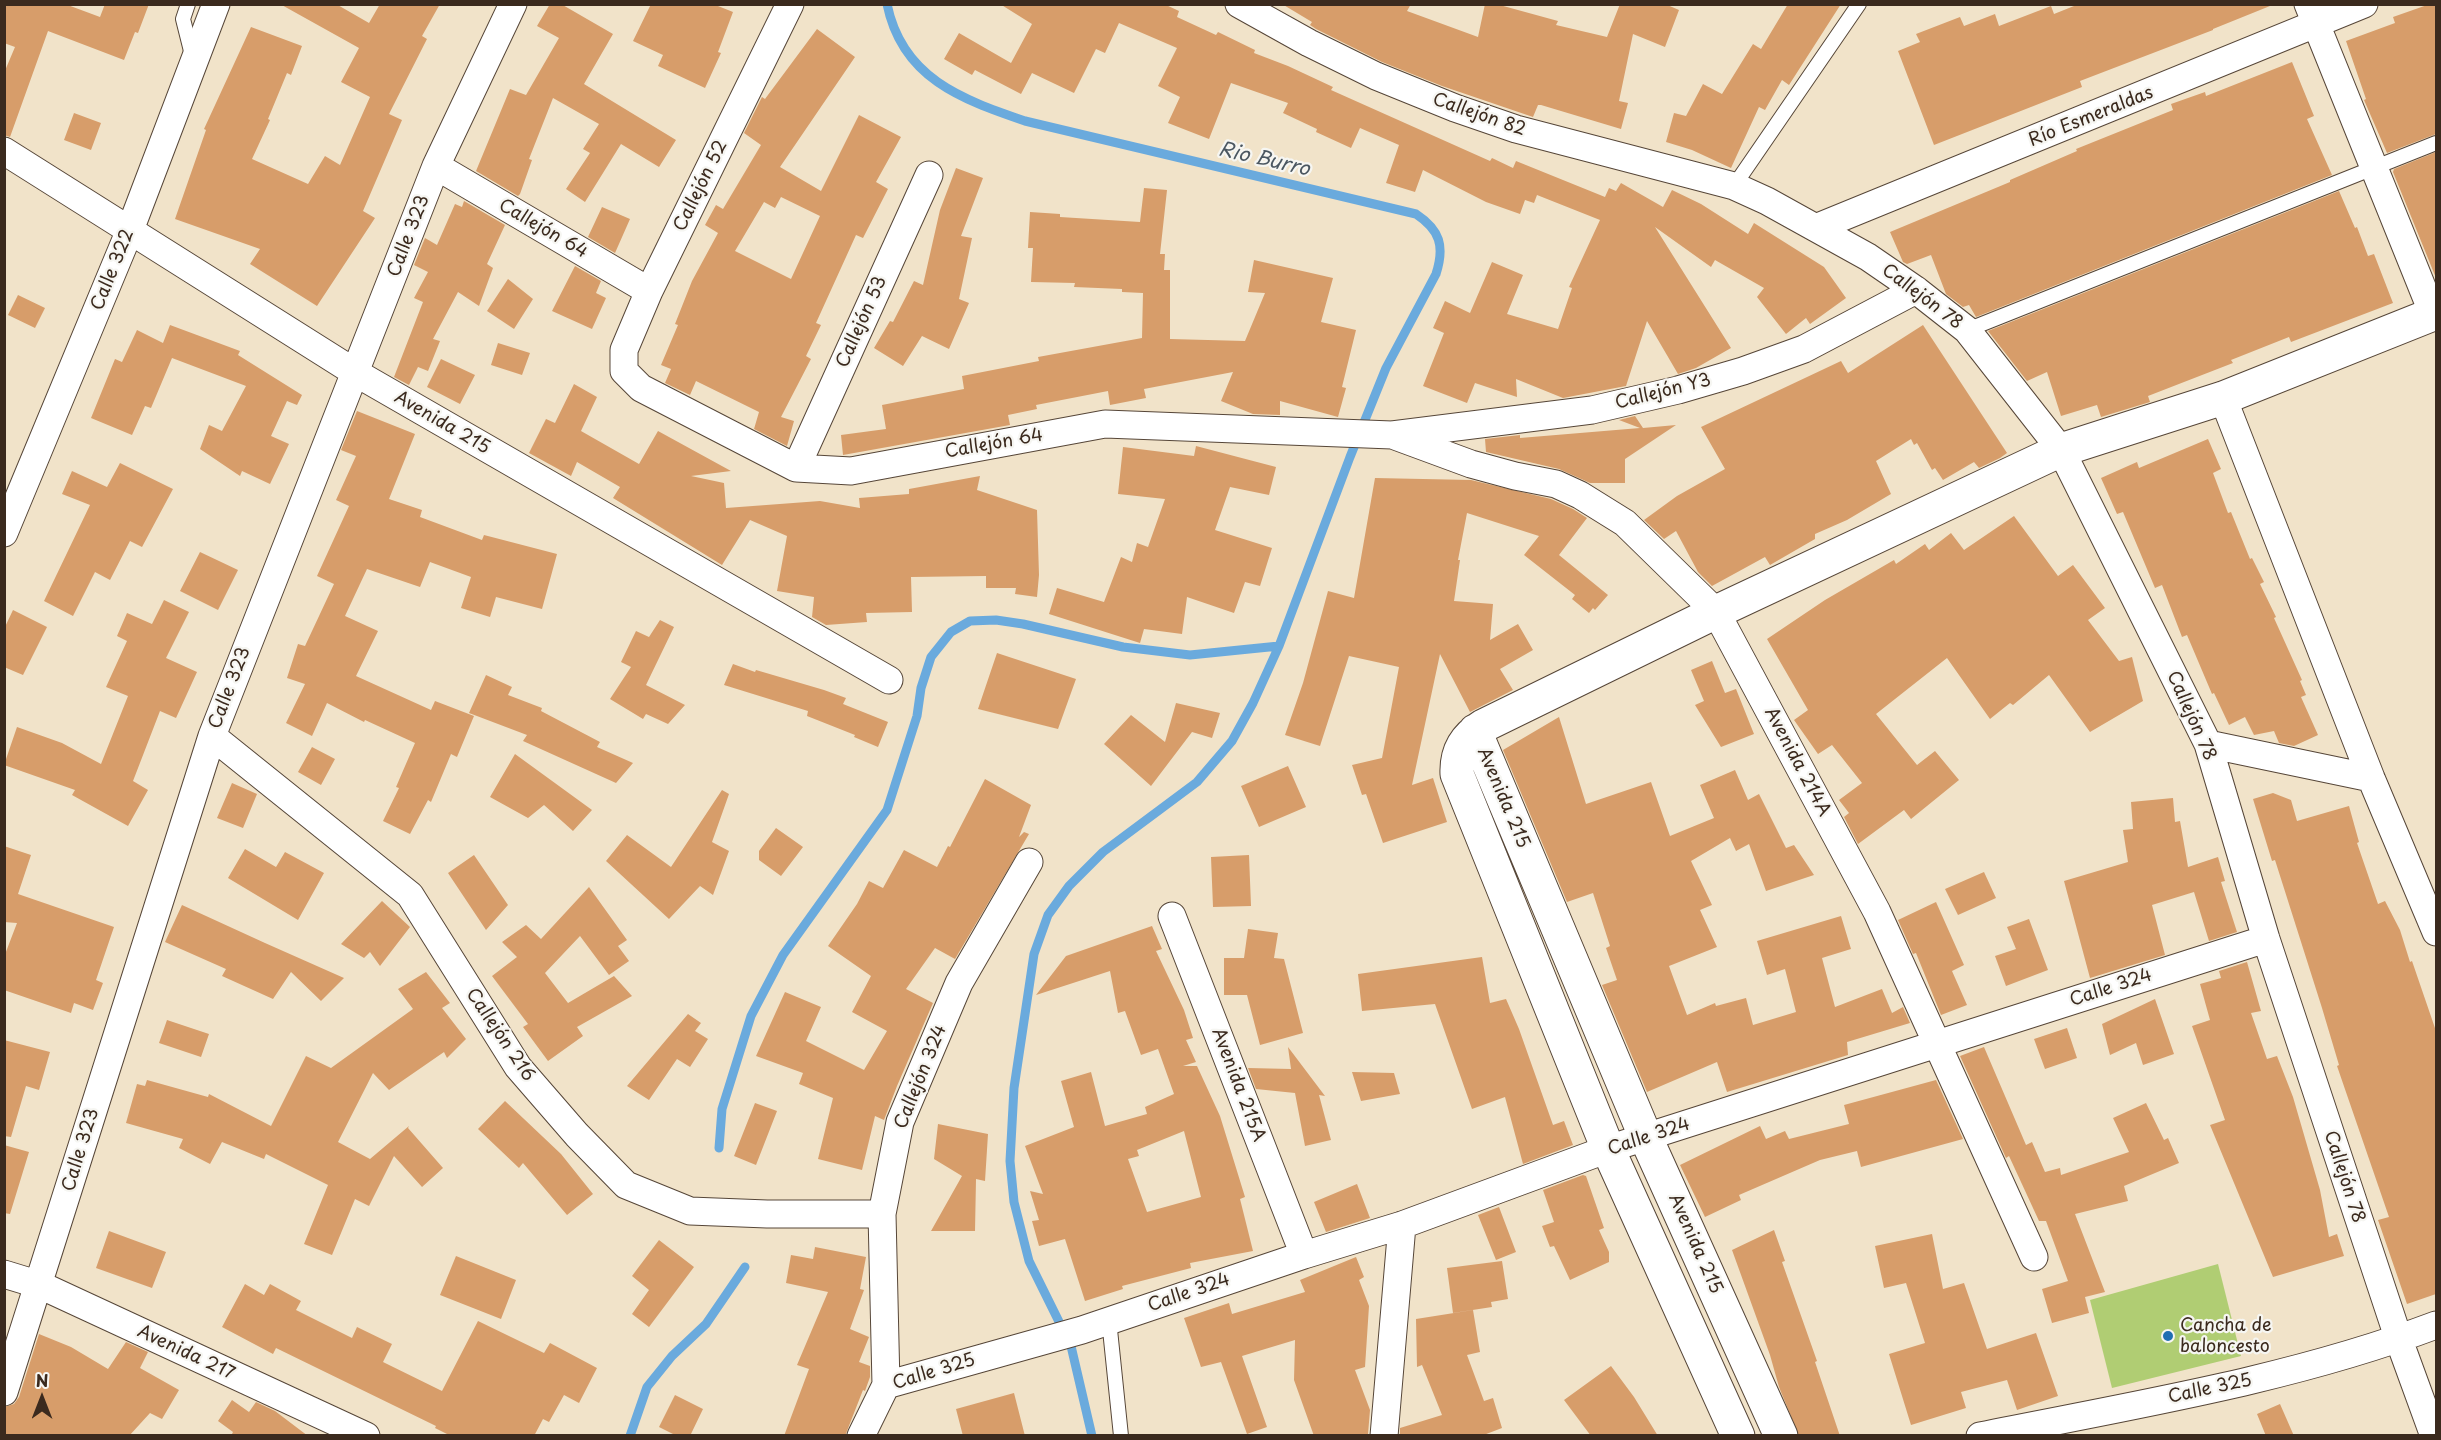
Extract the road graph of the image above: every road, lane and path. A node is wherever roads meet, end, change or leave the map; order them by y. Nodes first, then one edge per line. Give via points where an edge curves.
1 (188, 4) edge
2 (216, 4) edge
3 (513, 4) edge
4 (790, 4) edge
5 (1239, 4) edge
6 (1858, 4) edge
7 (2364, 4) edge
8 (2312, 15) edge
9 (194, 64) junction
10 (2436, 143) edge
11 (4, 150) edge
12 (436, 166) junction
13 (2375, 168) junction
14 (929, 175) dead end
15 (1734, 186) junction
16 (1818, 227) junction
17 (130, 230) junction
18 (1916, 290) junction
19 (649, 291) junction
20 (2435, 314) edge
21 (1967, 330) junction
22 (624, 371) joint
23 (356, 374) junction
24 (2223, 398) junction
25 (1392, 435) junction
26 (2061, 450) junction
27 (796, 468) junction
28 (4, 532) edge
29 (1716, 612) junction
30 (889, 680) dead end
31 (1475, 731) junction
32 (212, 736) junction
33 (2208, 744) junction
34 (2371, 778) junction
35 (1029, 862) dead end
36 (1172, 916) dead end
37 (2436, 932) edge
38 (2266, 939) junction
39 (1936, 1044) junction
40 (1646, 1138) junction
41 (1608, 1149) junction
42 (882, 1214) junction
43 (1402, 1225) junction
44 (1304, 1255) junction
45 (2034, 1257) dead end
46 (4, 1274) edge
47 (40, 1285) junction
48 (1109, 1320) junction
49 (2436, 1325) edge
50 (2398, 1340) junction
51 (1035, 1343) joint
52 (886, 1385) junction
53 (4, 1392) edge
54 (366, 1436) edge
55 (861, 1436) edge
56 (1121, 1436) edge
57 (1384, 1436) edge
58 (1738, 1436) edge
59 (1781, 1436) edge
60 (1980, 1436) edge
61 (2434, 1436) edge

1 - 9 lane via 183,19
2 - 9 street, Calle 322
3 - 12 street, Calle 323
4 - 19 street, Callejón 52
5 - 15 street, Callejón 82 via 1376,76 1455,108 1516,129
6 - 15 lane
7 - 8 street, Río Esmeraldas
8 - 13 street
8 - 16 street, Río Esmeraldas
9 - 17 street, Calle 322
10 - 13 lane
11 - 17 street, Avenida 215
12 - 19 street, Callejón 64
12 - 23 street, Calle 323
13 - 20 street
13 - 21 lane
14 - 27 street, Callejón 53
15 - 16 street, Callejón 78
16 - 18 street, Callejón 78
17 - 23 street, Avenida 215
17 - 28 street, Calle 322
18 - 21 street, Callejón 78
18 - 25 street, Callejón Y3 via 1804,349 1678,390 1592,410
19 - 22 street, Callejón 52 via 624,350
20 - 24 street
21 - 26 street, Callejón 78
22 - 27 street, Callejón 64 via 641,388
23 - 30 street, Avenida 215
23 - 32 street, Calle 323
24 - 26 street
24 - 34 street
25 - 27 street, Callejón 64 via 1105,424 850,471
25 - 29 street, Avenida 214A via 1471,464 1556,484 1580,495 1625,523
26 - 29 street
26 - 33 street, Callejón 78
29 - 31 street
29 - 39 street, Avenida 214A via 1877,912
31 - 40 street, Avenida 215
31 - 41 street, Avenida 215 via 1460,751 1457,774
32 - 42 street, Callejón 216 via 410,895 518,1067 626,1185 690,1211
32 - 47 street, Calle 323
33 - 34 street
33 - 38 street, Callejón 78
34 - 37 street
35 - 42 street, Callejón 324 via 959,983 900,1122
36 - 44 street, Avenida 215A
38 - 39 street, Calle 324
38 - 50 street, Callejón 78
39 - 40 street, Calle 324
39 - 45 street, Avenida 214A
40 - 41 street, Calle 324
40 - 59 street, Avenida 215
41 - 43 street, Calle 324
41 - 58 street, Avenida 215
42 - 52 street, Callejón 324
43 - 44 street, Calle 324
43 - 57 street
44 - 48 street, Calle 324
46 - 47 street, Avenida 217
47 - 53 street, Calle 323
47 - 54 street, Avenida 217
48 - 51 street, Calle 324
48 - 56 lane
49 - 50 street, Calle 325
50 - 60 street, Calle 325 via 2234,1385
50 - 61 street, Callejón 78
51 - 52 street, Calle 325
52 - 55 street, Calle 325

